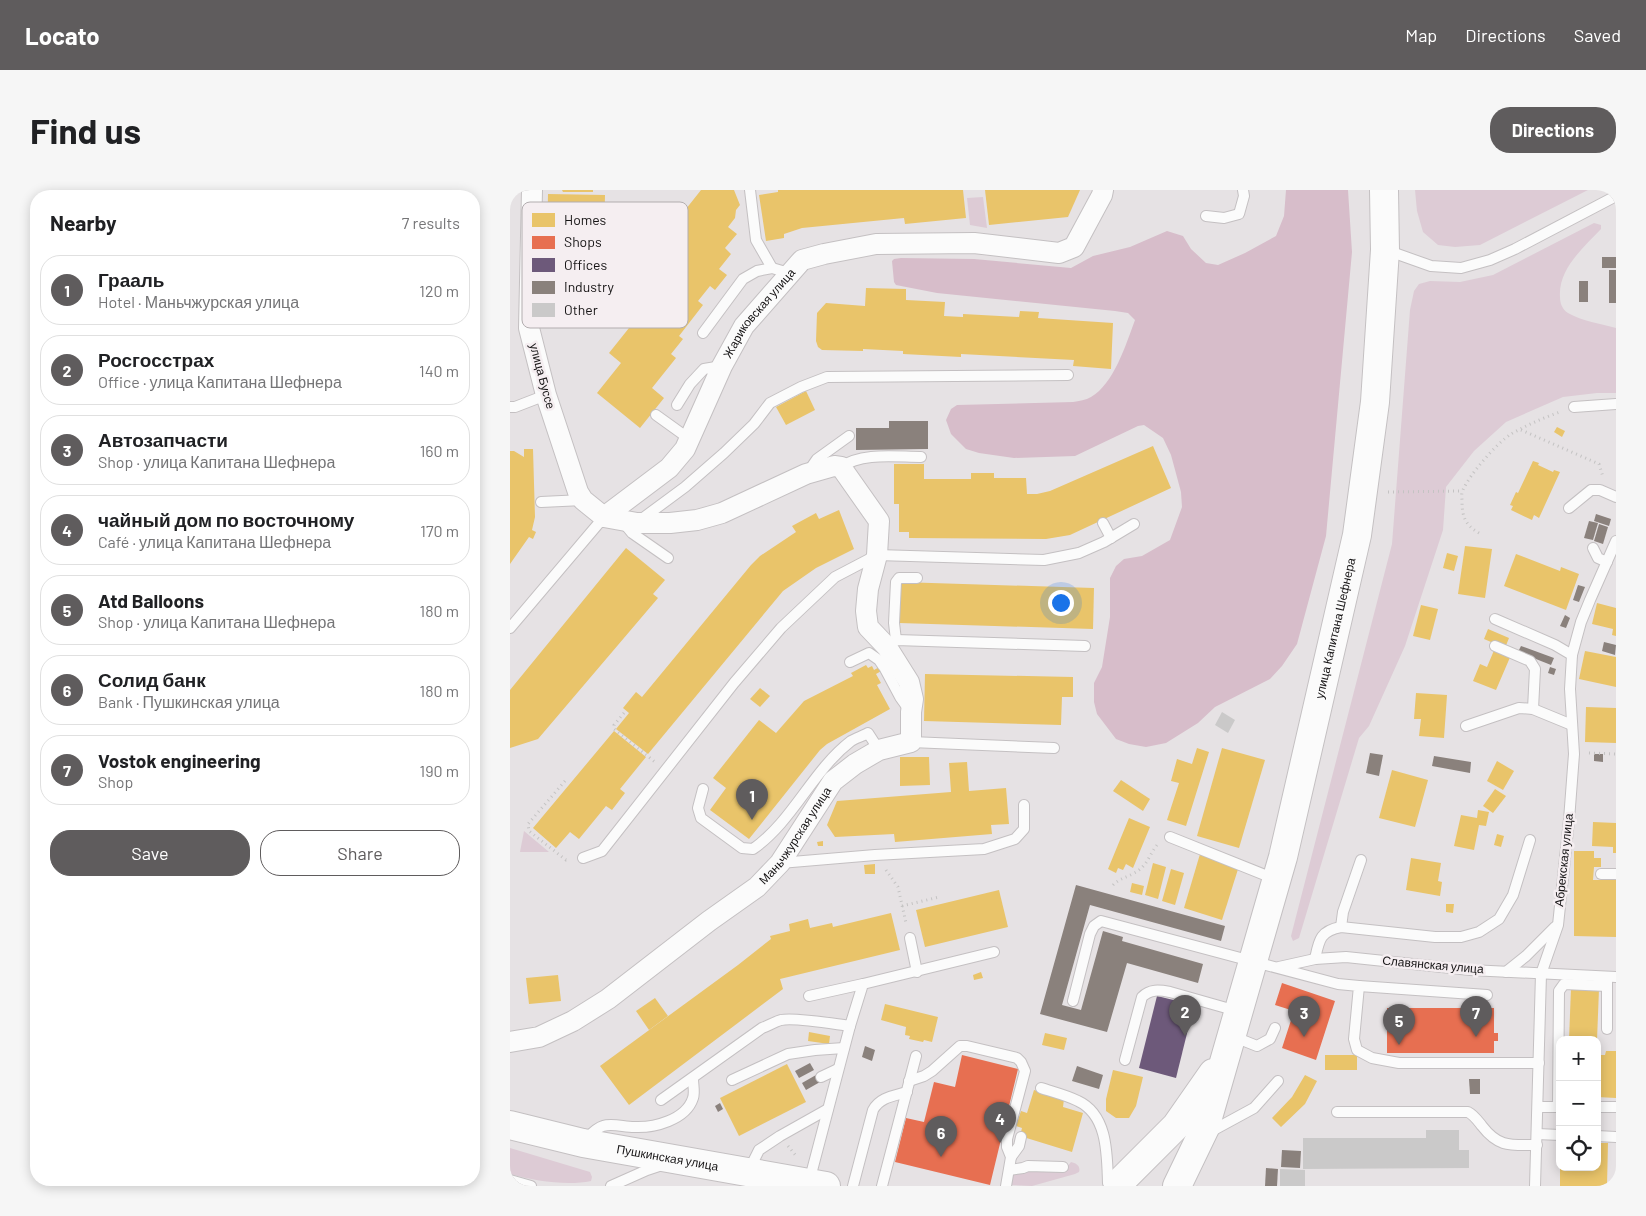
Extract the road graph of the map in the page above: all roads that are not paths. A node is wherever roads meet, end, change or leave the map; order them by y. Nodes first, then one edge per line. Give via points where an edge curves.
1 (750, 190) edge
2 (1103, 190) edge
3 (1243, 190) edge
4 (1384, 190) edge
5 (1616, 196) edge
6 (1206, 216) dead end
7 (1385, 250) junction
8 (780, 271) junction
9 (529, 328) edge
10 (703, 333) dead end
11 (722, 366) junction
12 (1068, 375) dead end
13 (546, 395) junction
14 (1616, 404) edge
15 (676, 405) dead end
16 (510, 407) edge
17 (1574, 407) road end
18 (656, 414) dead end
19 (849, 436) dead end
20 (688, 438) junction
21 (921, 457) dead end
22 (841, 467) junction
23 (806, 474) junction
24 (1612, 496) edge
25 (583, 500) junction
26 (541, 502) dead end
27 (1569, 508) dead end
28 (620, 520) junction
29 (1103, 523) dead end
30 (1134, 524) dead end
31 (1111, 538) junction
32 (1616, 541) edge
33 (1593, 548) dead end
34 (878, 555) junction
35 (668, 558) dead end
36 (1607, 562) junction
37 (917, 578) dead end
38 (1496, 619) dead end
39 (510, 628) edge
40 (1086, 646) dead end
41 (1495, 646) dead end
42 (1572, 655) junction
43 (888, 656) junction
44 (850, 662) dead end
45 (1534, 709) junction
46 (1572, 725) junction
47 (1466, 726) dead end
48 (911, 742) junction
49 (1054, 748) dead end
50 (879, 750) junction
51 (703, 789) dead end
52 (1024, 805) dead end
53 (1170, 838) road end
54 (1530, 840) dead end
55 (583, 858) road end
56 (1361, 860) dead end
57 (780, 863) junction
58 (1601, 874) dead end
59 (1616, 874) edge
60 (1276, 879) junction
61 (1558, 925) junction
62 (1341, 927) junction
63 (910, 938) dead end
64 (994, 952) dead end
65 (1314, 959) junction
66 (1264, 965) junction
67 (917, 972) junction
68 (1506, 972) junction
69 (1541, 974) junction
70 (1610, 980) edge
71 (863, 984) junction
72 (1359, 986) junction
73 (1487, 995) dead end
74 (809, 996) dead end
75 (1073, 1001) dead end
76 (850, 1026) junction
77 (1275, 1028) dead end
78 (1607, 1029) dead end
79 (1231, 1034) junction
80 (510, 1042) edge
81 (844, 1048) junction
82 (916, 1056) dead end
83 (1125, 1060) dead end
84 (1538, 1063) junction
85 (838, 1069) junction
86 (822, 1077) dead end
87 (692, 1078) junction
88 (732, 1080) dead end
89 (909, 1081) junction
90 (1278, 1081) dead end
91 (1559, 1081) edge
92 (1041, 1088) dead end
93 (907, 1092) junction
94 (661, 1100) dead end
95 (1538, 1107) junction
96 (1556, 1107) edge
97 (1601, 1107) edge
98 (1616, 1107) edge
99 (828, 1109) junction
100 (1337, 1112) dead end
101 (510, 1125) edge
102 (1202, 1136) junction
103 (1556, 1136) edge
104 (1601, 1136) edge
105 (1021, 1137) dead end
106 (1616, 1137) edge
107 (1537, 1139) junction
108 (582, 1142) junction
109 (1011, 1157) junction
110 (680, 1159) junction
111 (1063, 1168) dead end
112 (1009, 1170) junction
113 (749, 1171) junction
114 (510, 1180) edge
115 (624, 1183) edge
116 (1117, 1184) edge
117 (820, 1185) edge
118 (531, 1186) edge
119 (611, 1186) edge
120 (854, 1186) edge
121 (882, 1186) edge
122 (1006, 1186) edge
123 (1177, 1186) edge
124 (1536, 1186) edge

1 - 8 lane via 756,240
2 - 8 street, Жариковская улица via 1074,247 1059,253 974,243 876,244 802,260
3 - 6 lane via 1238,214 1224,218
4 - 7 main road, улица Капитана Шефнера
5 - 7 lane via 1515,249 1461,268 1431,266
7 - 60 main road, улица Капитана Шефнера via 1375,402 1357,535
8 - 10 lane via 757,271 743,279
8 - 11 street, Жариковская улица
9 - 13 street, улица Буссе
11 - 15 lane via 704,369
11 - 20 street, Жариковская улица
12 - 28 lane, Жариковская улица via 826,377 770,403 754,424 685,487
13 - 16 lane
13 - 25 street, улица Буссе
14 - 17 lane
18 - 20 lane
19 - 23 lane via 817,459
20 - 28 street, Жариковская улица via 685,449
21 - 22 lane via 880,457 849,462
22 - 23 street
22 - 34 street via 879,521
23 - 28 street via 722,513 697,520 670,524
24 - 27 lane via 1591,490
25 - 26 lane
25 - 28 street, улица Буссе
28 - 35 lane via 632,533
28 - 39 lane, Жариковская улица
29 - 31 lane
30 - 31 lane
31 - 34 lane via 1079,552 1044,560
32 - 36 lane, Абрекская улица
33 - 36 lane via 1598,558
34 - 43 street via 868,589 866,611 868,627
34 - 55 lane via 835,577 801,608 734,682 602,851
36 - 42 lane, Абрекская улица via 1581,622
37 - 43 lane via 898,578 896,582
38 - 42 lane
40 - 43 lane
41 - 45 lane via 1530,661 1535,669
42 - 46 lane, Абрекская улица
43 - 44 lane via 879,660 869,654
43 - 48 street via 909,682 913,699
45 - 46 lane
45 - 47 lane via 1518,708
46 - 61 lane, Абрекская улица via 1574,754
48 - 49 lane
48 - 50 street, Маньчжурская улица
50 - 51 lane via 868,733 852,741 824,768 766,840 753,849 742,848 701,818 698,808
50 - 57 street, Маньчжурская улица via 833,781
52 - 57 lane via 1024,829 1014,839 984,849
53 - 60 lane
54 - 62 lane via 1513,895 1498,919 1479,932 1461,937 1435,938
56 - 62 lane
57 - 80 street, Маньчжурская улица via 757,887 608,999 539,1037
58 - 59 lane
60 - 66 main road, улица Капитана Шефнера
61 - 68 lane
61 - 69 lane, Абрекская улица
62 - 65 lane via 1329,930 1319,940
63 - 67 lane
64 - 67 lane
65 - 66 lane, Славянская улица
65 - 68 lane, Славянская улица via 1346,957
66 - 72 lane via 1338,984
66 - 75 lane via 1102,921 1090,934
66 - 79 main road, улица Капитана Шефнера
67 - 71 lane
68 - 69 lane, Славянская улица
69 - 70 lane, Славянская улица
69 - 84 lane, Абрекская улица
70 - 78 lane
70 - 91 lane via 1564,984 1559,991
71 - 74 lane
71 - 76 lane
72 - 73 lane
72 - 84 lane via 1354,1040 1357,1050 1372,1058 1399,1063
76 - 81 lane
76 - 87 lane via 782,1020 762,1028
77 - 79 lane via 1270,1040 1257,1046
79 - 83 lane via 1170,992 1147,992 1142,997
79 - 102 main road, улица Капитана Шефнера
79 - 116 main road, улица Капитана Шефнера via 1176,1126
81 - 85 lane
81 - 88 lane via 788,1054
82 - 89 lane
84 - 95 lane, Абрекская улица
85 - 86 lane
85 - 99 lane
87 - 94 lane
87 - 108 lane via 693,1098 675,1117 659,1124 637,1127 607,1125
89 - 93 lane
89 - 109 lane via 932,1071 960,1046 1017,1058 1025,1071 1007,1139
90 - 102 lane via 1254,1108
92 - 116 lane via 1077,1100 1093,1114 1103,1132
93 - 120 lane via 880,1100 873,1110
93 - 121 lane
95 - 96 lane
95 - 107 lane, Абрекская улица
97 - 98 lane
99 - 113 lane via 759,1150
99 - 117 lane
100 - 107 lane via 1468,1112 1491,1138 1501,1142 1513,1145
101 - 108 main road, Пушкинская улица
102 - 123 main road, улица Капитана Шефнера
103 - 107 lane
104 - 106 lane
105 - 109 lane
107 - 124 lane, Абрекская улица
108 - 110 main road, Пушкинская улица
109 - 112 lane
110 - 113 main road, Пушкинская улица
110 - 115 lane via 647,1170
111 - 112 lane via 1028,1166
112 - 122 lane
113 - 117 main road, Пушкинская улица
114 - 118 lane
115 - 119 lane

